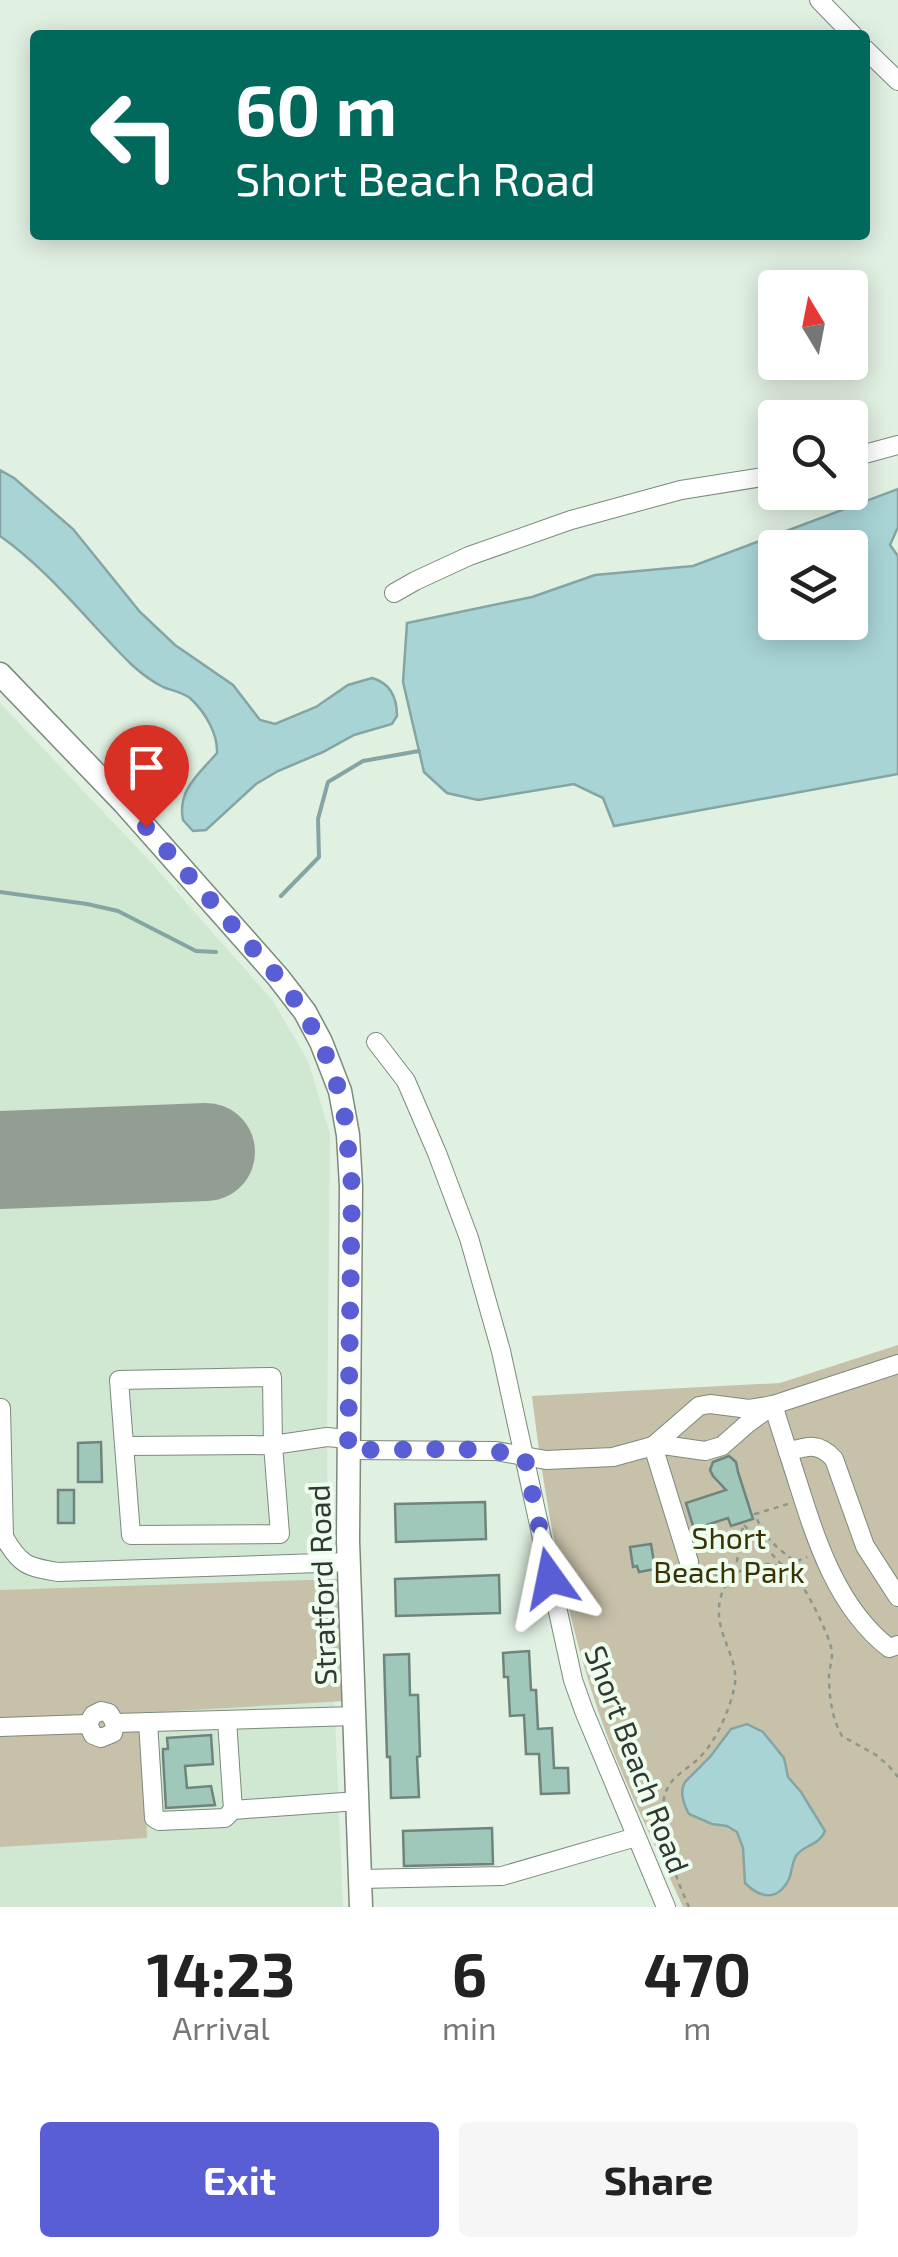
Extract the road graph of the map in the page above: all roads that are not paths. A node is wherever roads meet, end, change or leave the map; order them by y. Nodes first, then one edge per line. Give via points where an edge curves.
1 (819, 0) edge
2 (848, 30) edge
3 (870, 54) edge
4 (898, 81) edge
5 (898, 445) edge
6 (868, 453) edge
7 (758, 479) edge
8 (394, 593) dead end
9 (0, 674) edge
10 (376, 1042) dead end
11 (898, 1364) edge
12 (774, 1405) junction
13 (1, 1408) edge
14 (273, 1444) junction
15 (348, 1444) junction
16 (125, 1446) junction
17 (653, 1446) junction
18 (788, 1452) junction
19 (524, 1454) junction
20 (349, 1562) junction
21 (689, 1562) road end
22 (898, 1597) edge
23 (898, 1644) edge
24 (355, 1716) junction
25 (228, 1720) junction
26 (148, 1722) junction
27 (0, 1727) edge
28 (358, 1801) junction
29 (233, 1810) junction
30 (636, 1837) junction
31 (360, 1879) junction
32 (361, 1907) edge
33 (666, 1907) edge

1 - 2 street
3 - 4 street
5 - 6 street
7 - 8 street via 681,490 571,520 469,556
9 - 15 main road, Stratford Road via 240,932 304,1012 332,1067 352,1186
10 - 19 street, Short Beach Road via 406,1080 469,1238
11 - 12 street
12 - 17 street via 716,1449
12 - 17 street via 698,1406
12 - 18 street
13 - 20 street via 4,1537 31,1568
14 - 15 street via 327,1438
14 - 16 street
14 - 16 street via 272,1377 120,1380
14 - 16 street via 280,1534 131,1535
15 - 19 street
15 - 20 main road, Stratford Road
17 - 19 street via 593,1460
17 - 21 street
18 - 22 street via 814,1446 834,1459 865,1546
18 - 23 street via 832,1574 863,1624 889,1648
19 - 30 street, Short Beach Road via 573,1680
20 - 24 main road, Stratford Road
24 - 25 street
24 - 28 main road, Stratford Road
25 - 26 street
25 - 29 street
26 - 27 street via 115,1724 101,1738 88,1724
26 - 29 street via 154,1818 225,1818
28 - 29 street
28 - 31 main road, Stratford Road
30 - 31 street via 502,1876
30 - 33 street, Short Beach Road
31 - 32 main road, Stratford Road

